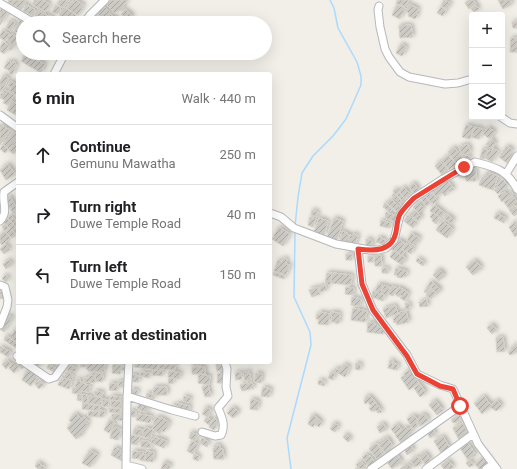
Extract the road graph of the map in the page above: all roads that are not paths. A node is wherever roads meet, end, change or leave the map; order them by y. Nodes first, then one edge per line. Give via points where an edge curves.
1 (105, 0) edge
2 (0, 3) edge
3 (379, 6) dead end
4 (22, 16) edge
5 (89, 16) edge
6 (61, 60) edge
7 (55, 72) edge
8 (469, 80) edge
9 (0, 115) edge
10 (505, 120) edge
11 (517, 124) edge
12 (16, 127) edge
13 (517, 156) edge
14 (506, 174) junction
15 (16, 183) edge
16 (517, 189) edge
17 (2, 194) edge
18 (272, 214) edge
19 (0, 221) edge
20 (358, 249) junction
21 (0, 284) edge
22 (0, 325) edge
23 (27, 364) edge
24 (65, 364) edge
25 (127, 364) edge
26 (226, 364) edge
27 (127, 396) junction
28 (460, 406) junction
29 (195, 416) dead end
30 (202, 432) dead end
31 (473, 434) junction
32 (495, 466) edge
33 (126, 467) edge
34 (142, 469) edge
35 (371, 469) edge
36 (426, 469) edge
37 (486, 469) edge

1 - 5 street
2 - 4 street
3 - 8 street via 380,28 386,49 400,72 409,77 445,84
6 - 7 street
9 - 12 street
10 - 11 street
13 - 14 street
14 - 16 street
14 - 20 street via 494,167 475,162 464,167 408,204 400,215 394,240 386,248
15 - 17 street
17 - 19 street via 5,212
18 - 20 street via 281,217 294,228 336,244
20 - 28 street via 362,284 373,310 417,374 440,386 453,389
21 - 22 street via 5,287 8,300
23 - 24 street via 49,378 55,378
25 - 27 street
26 - 30 street via 228,396 218,408 224,430 221,435 215,436
27 - 29 street
27 - 33 street
28 - 31 street
28 - 35 street
31 - 32 street
31 - 36 street
32 - 37 street
33 - 34 street

